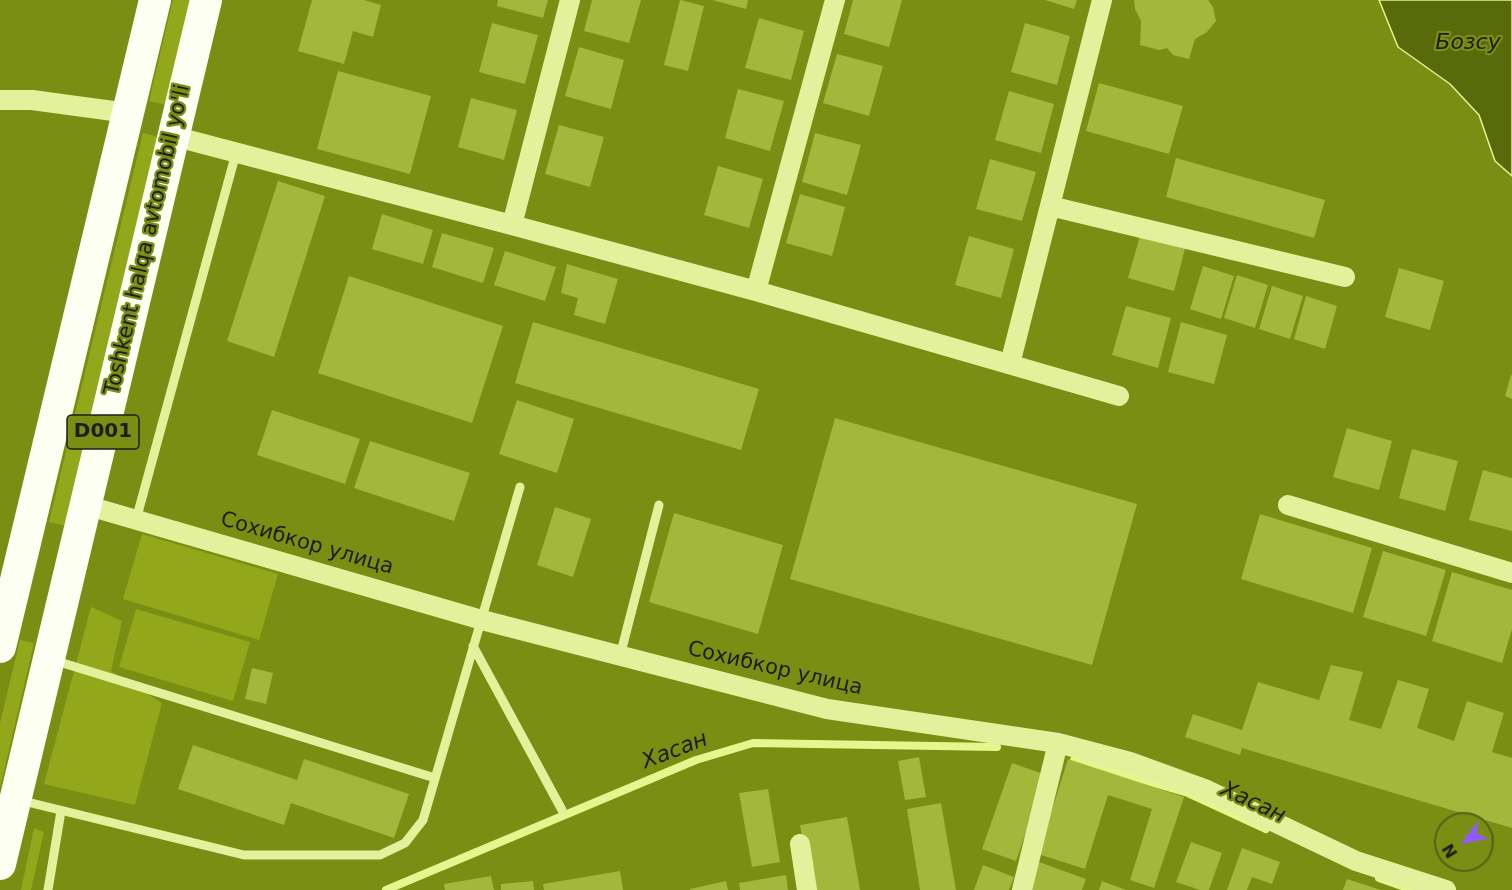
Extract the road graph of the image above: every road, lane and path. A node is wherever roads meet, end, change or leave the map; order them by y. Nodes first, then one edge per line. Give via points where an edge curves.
1 (155, 0) edge
2 (206, 0) edge
3 (570, 0) edge
4 (835, 0) edge
5 (1102, 0) edge
6 (0, 100) edge
7 (128, 113) junction
8 (173, 136) junction
9 (236, 153) junction
10 (1050, 206) junction
11 (512, 225) junction
12 (1345, 277) dead end
13 (756, 291) junction
14 (1010, 364) junction
15 (1119, 396) dead end
16 (520, 487) dead end
17 (85, 505) junction
18 (659, 505) dead end
19 (1288, 505) dead end
20 (136, 520) junction
21 (1512, 573) edge
22 (12, 576) junction
23 (67, 582) junction
24 (482, 620) junction
25 (0, 646) edge
26 (473, 646) junction
27 (620, 656) junction
28 (49, 659) junction
29 (1058, 743) junction
30 (435, 778) junction
31 (15, 799) junction
32 (562, 810) dead end
33 (61, 811) junction
34 (800, 844) dead end
35 (0, 864) edge
36 (48, 890) edge
37 (807, 890) edge
38 (1022, 890) edge
39 (1446, 890) edge

1 - 7 highway, D001
2 - 8 highway, Toshkent halqa avtomobil yo'li / D001
3 - 11 street
4 - 13 street
5 - 10 street
6 - 7 street via 32,100
7 - 22 highway, D001
8 - 9 street
8 - 17 highway, Toshkent halqa avtomobil yo'li / D001
9 - 11 street
9 - 20 lane
10 - 12 street
10 - 14 street
11 - 13 street
13 - 14 street
14 - 15 street
16 - 24 lane
17 - 20 street, Сохибкор улица
17 - 23 highway, Toshkent halqa avtomobil yo'li / D001
18 - 27 lane
19 - 21 street
20 - 24 street, Сохибкор улица
22 - 23 highway
22 - 25 highway, D001
23 - 28 highway, Toshkent halqa avtomobil yo'li / D001
24 - 26 lane
24 - 27 street, Сохибкор улица
26 - 30 lane
26 - 32 lane
27 - 29 street, Сохибкор улица via 827,709
28 - 30 lane
28 - 31 highway, Toshkent halqa avtomobil yo'li / D001
29 - 38 street
29 - 39 street, Сохибкор улица via 1130,762 1207,790 1356,861
30 - 33 lane via 423,820 405,843 380,855 244,855
31 - 33 lane
31 - 35 highway, Toshkent halqa avtomobil yo'li / D001
33 - 36 lane
34 - 37 street

